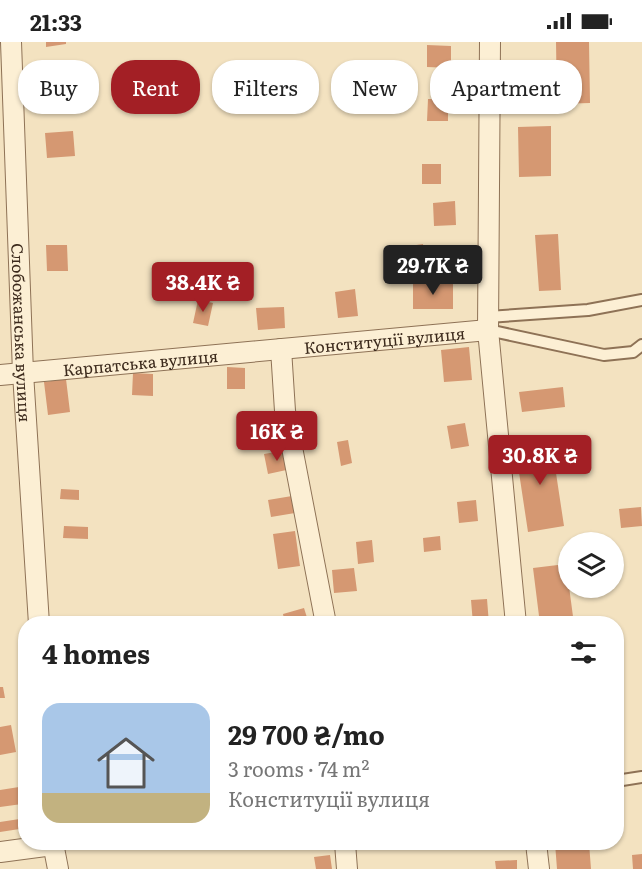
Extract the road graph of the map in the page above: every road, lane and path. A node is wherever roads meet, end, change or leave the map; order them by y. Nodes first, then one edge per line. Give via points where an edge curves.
1 (11, 42) edge
2 (490, 42) edge
3 (642, 300) edge
4 (488, 324) junction
5 (642, 345) edge
6 (281, 349) junction
7 (23, 372) junction
8 (0, 375) edge
9 (38, 616) edge
10 (324, 616) edge
11 (515, 616) edge
12 (642, 777) edge
13 (624, 780) edge
14 (18, 849) edge
15 (54, 850) edge
16 (346, 850) edge
17 (537, 850) edge
18 (0, 852) edge
19 (58, 869) edge
20 (347, 869) edge
21 (539, 869) edge

1 - 7 street, Слобожанська вулиця
2 - 4 street, Конституції вулиця
3 - 4 lane
4 - 5 lane via 604,355 633,352
4 - 6 street, Конституції вулиця
4 - 11 street, Конституції вулиця
6 - 7 street, Карпатська вулиця
6 - 10 street via 285,411
7 - 8 street, Карпатська вулиця
7 - 9 street, Слобожанська вулиця
12 - 13 lane
14 - 18 street
15 - 19 street
16 - 20 street
17 - 21 street

